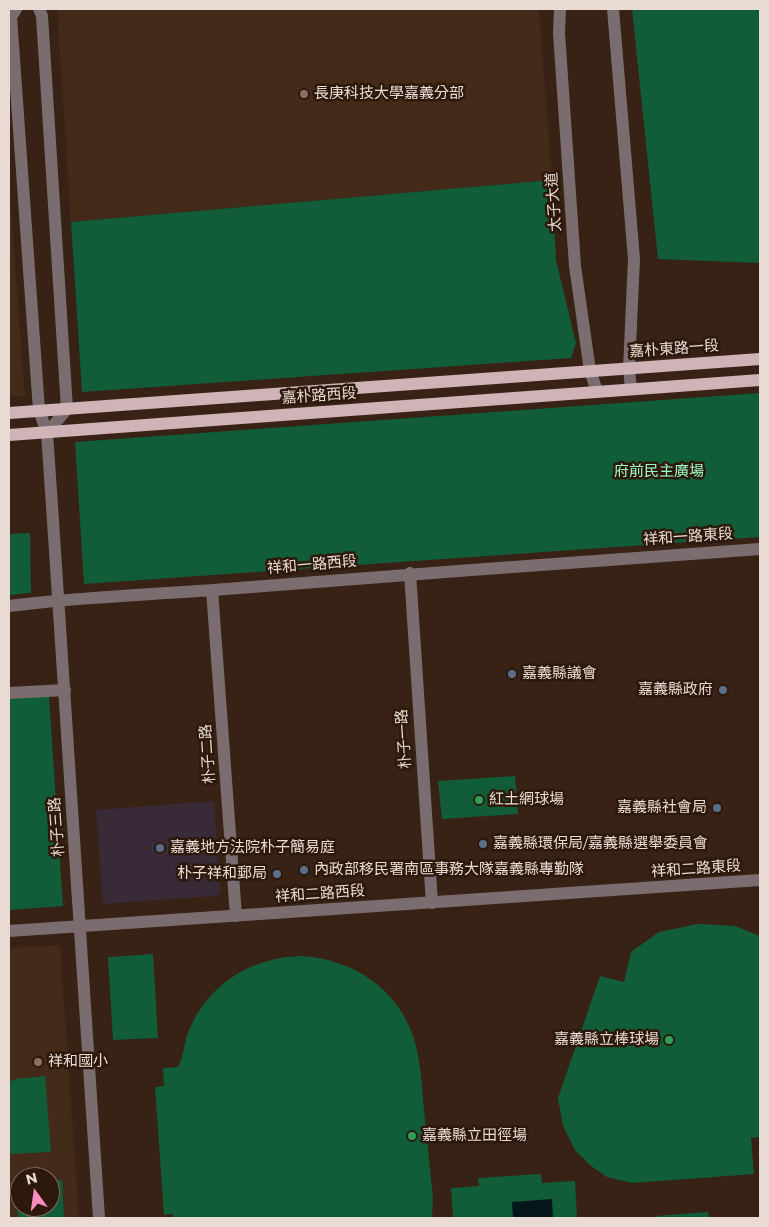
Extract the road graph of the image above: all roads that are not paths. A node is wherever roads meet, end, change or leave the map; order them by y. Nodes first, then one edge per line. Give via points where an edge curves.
1 (16, 9) edge
2 (39, 9) edge
3 (560, 9) edge
4 (614, 9) edge
5 (760, 359) edge
6 (629, 369) junction
7 (590, 371) junction
8 (760, 380) edge
9 (632, 389) junction
10 (597, 392) junction
11 (67, 408) junction
12 (39, 410) junction
13 (9, 413) edge
14 (47, 433) junction
15 (9, 435) edge
16 (760, 549) edge
17 (618, 558) joint
18 (410, 573) junction
19 (212, 590) junction
20 (58, 600) junction
21 (9, 606) edge
22 (65, 690) junction
23 (9, 693) edge
24 (760, 880) edge
25 (634, 890) joint
26 (432, 903) junction
27 (236, 916) junction
28 (80, 926) junction
29 (9, 931) edge
30 (99, 1218) edge

1 - 12 street, 朴子三路 via 11,17
2 - 11 street via 42,16
3 - 7 street, 太子大道 via 575,266
4 - 6 street via 634,259
5 - 6 main road, 嘉朴東路一段
6 - 7 main road, 嘉朴東路一段
6 - 9 street
7 - 10 street, 太子大道
7 - 11 main road, 嘉朴路西段
8 - 9 main road
9 - 10 main road, 嘉朴路西段
10 - 14 main road, 嘉朴路西段
11 - 12 main road, 嘉朴路西段
11 - 14 street
12 - 13 main road, 嘉朴路西段
12 - 14 street, 朴子三路
14 - 15 main road, 嘉朴路西段
14 - 20 street, 朴子三路
16 - 17 street, 祥和一路東段
17 - 18 street, 祥和一路西段
18 - 19 street, 祥和一路西段
18 - 26 street, 朴子一路
19 - 20 street, 祥和一路西段
19 - 27 street, 朴子二路
20 - 21 street, 祥和一路西段
20 - 22 street, 朴子三路
22 - 23 street
22 - 28 street, 朴子三路
24 - 25 street, 祥和二路東段
25 - 26 street, 祥和二路西段
26 - 27 street, 祥和二路西段
27 - 28 street, 祥和二路西段
28 - 29 street, 祥和二路西段
28 - 30 street, 朴子三路

